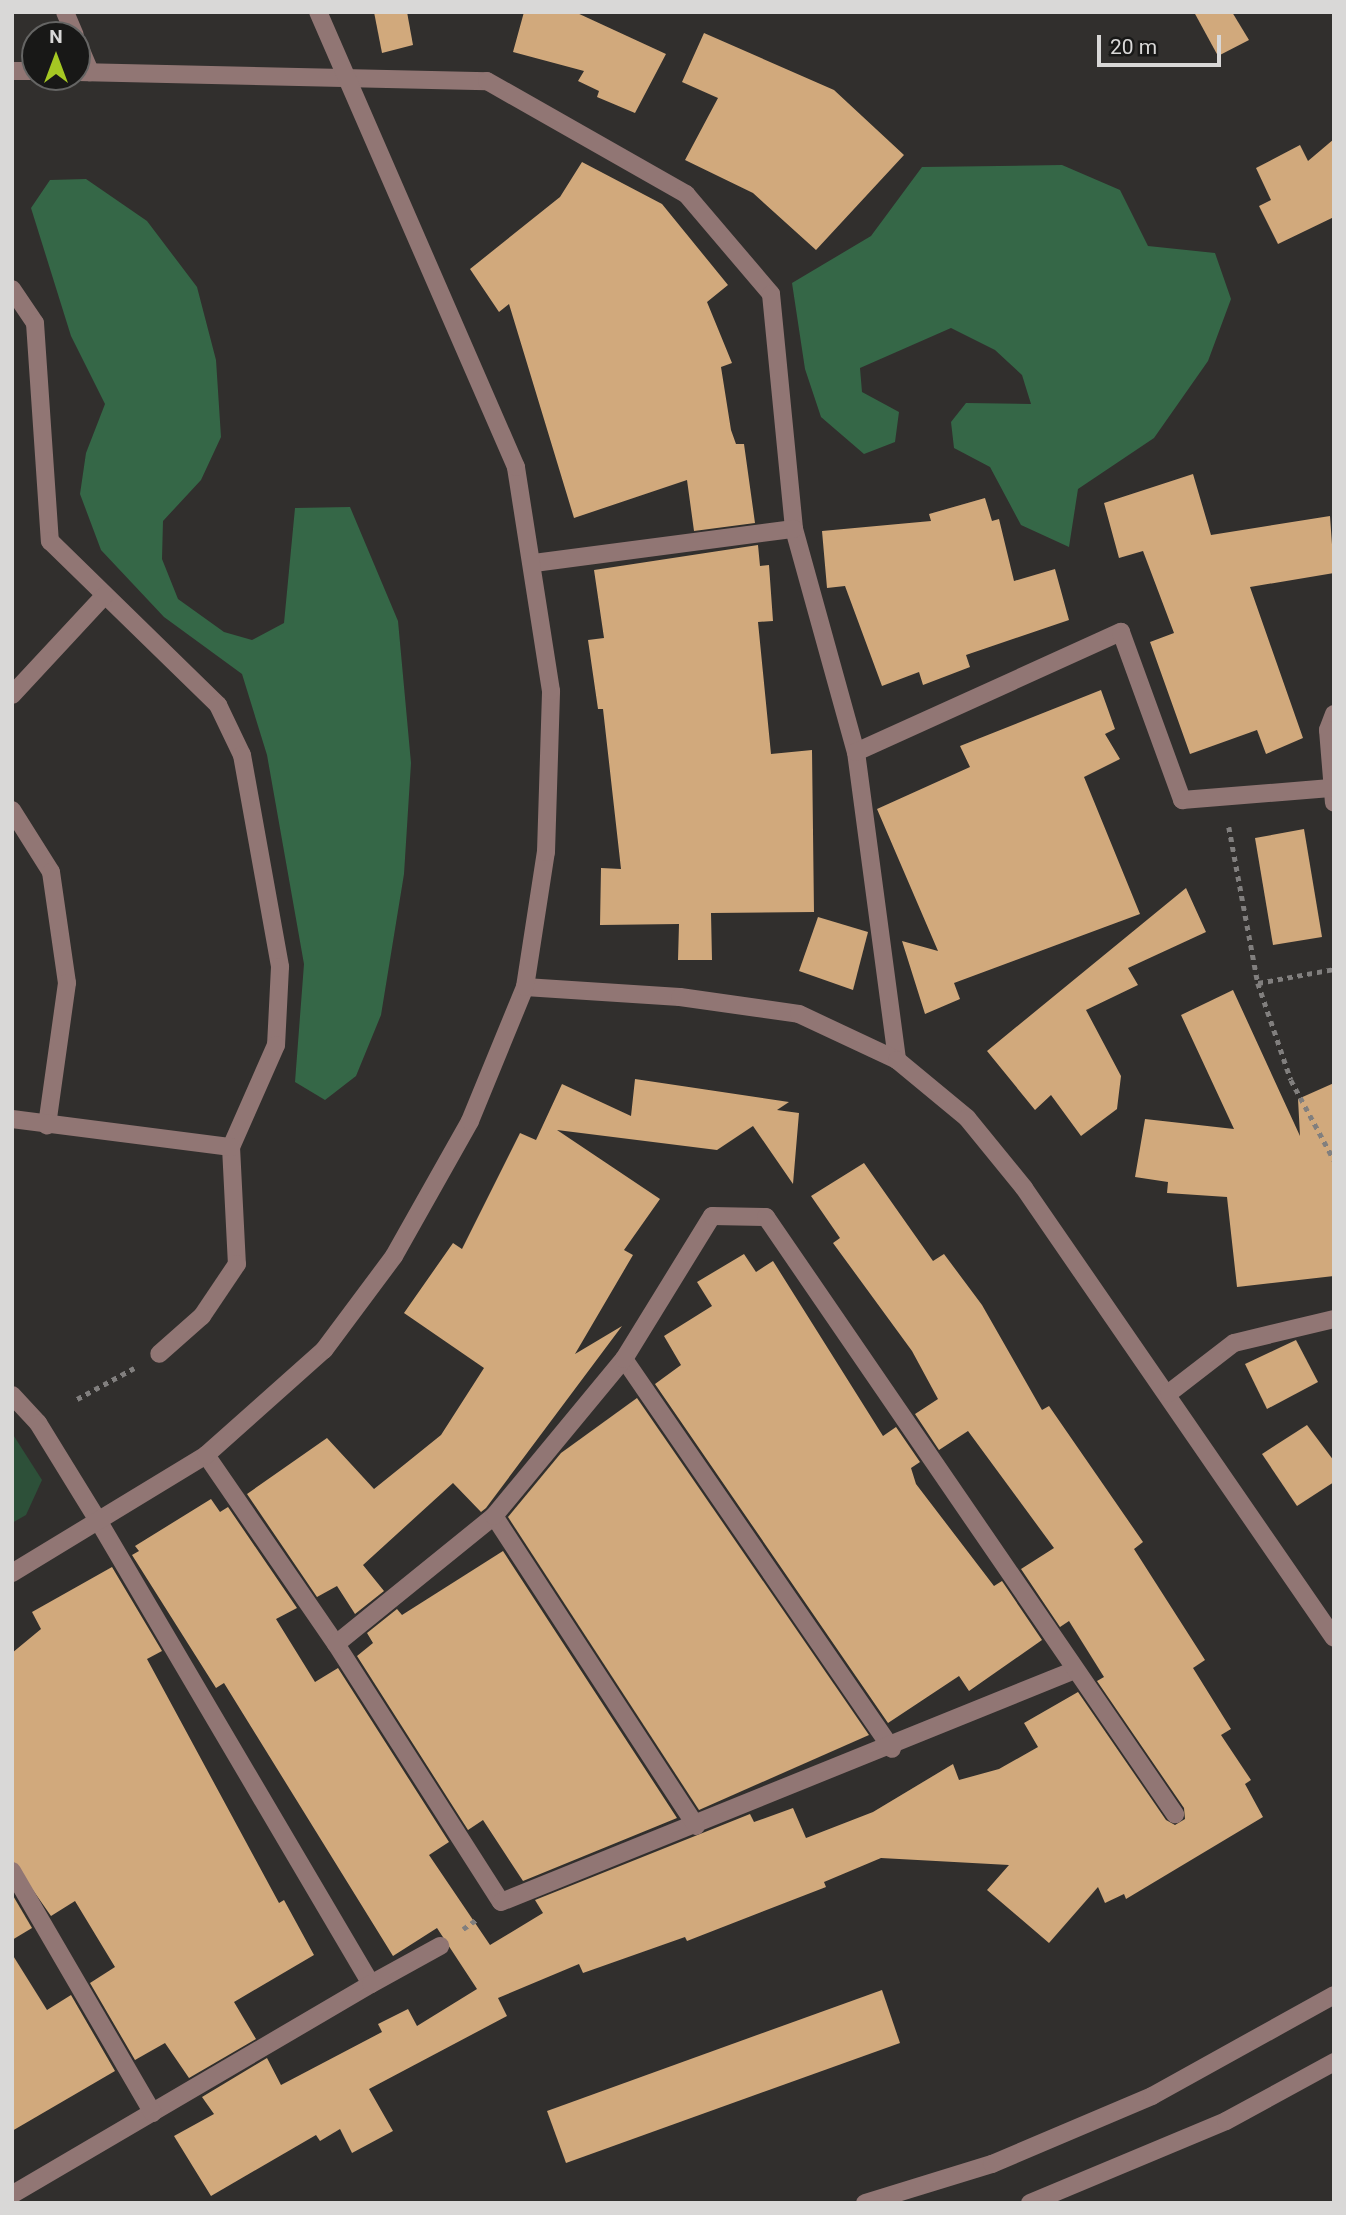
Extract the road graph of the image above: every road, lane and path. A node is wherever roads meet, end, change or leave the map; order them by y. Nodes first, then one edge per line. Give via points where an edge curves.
1 (318, 12) edge
2 (91, 72) edge
3 (342, 75) junction
4 (12, 289) edge
5 (794, 529) junction
6 (534, 563) junction
7 (104, 596) junction
8 (12, 695) edge
9 (1334, 714) edge
10 (856, 752) junction
11 (1332, 795) edge
12 (1224, 799) junction
13 (12, 810) edge
14 (1334, 970) edge
15 (1258, 983) junction
16 (525, 987) junction
17 (897, 1060) junction
18 (12, 1119) edge
19 (47, 1126) junction
20 (231, 1147) junction
21 (1334, 1160) edge
22 (1334, 1319) edge
23 (159, 1354) joint
24 (624, 1359) junction
25 (1169, 1393) junction
26 (12, 1395) edge
27 (77, 1399) dead end
28 (206, 1455) junction
29 (494, 1516) junction
30 (99, 1522) junction
31 (12, 1573) edge
32 (1334, 1638) edge
33 (337, 1644) junction
34 (1074, 1670) junction
35 (892, 1749) junction
36 (1175, 1814) dead end
37 (696, 1826) junction
38 (12, 1871) edge
39 (501, 1902) junction
40 (440, 1946) joint
41 (371, 1984) junction
42 (1334, 1995) edge
43 (1334, 2062) edge
44 (153, 2113) junction
45 (12, 2195) edge
46 (865, 2203) edge
47 (1030, 2203) edge

1 - 3 street
2 - 3 street
3 - 5 street via 487,81 686,194 771,294
3 - 6 street via 516,467
4 - 7 street via 35,323 50,541
5 - 6 street
5 - 10 street
6 - 16 street via 551,691 546,852
7 - 8 street
7 - 20 street via 218,705 242,755 280,967 276,1045
9 - 11 street via 1328,730
10 - 12 street via 1121,632 1182,800
10 - 17 street
11 - 12 street
12 - 15 path
13 - 19 street via 51,872 67,983
14 - 15 path
15 - 21 path via 1290,1080
16 - 17 street via 680,996 799,1014
16 - 28 street via 470,1121 394,1256 324,1350
17 - 25 street via 967,1118
18 - 19 street
19 - 20 street
20 - 23 street via 237,1264 202,1316
22 - 25 street via 1234,1343
23 - 27 path
24 - 29 street
24 - 34 street via 712,1216 766,1217
24 - 35 street
25 - 32 street
26 - 30 street via 38,1423
28 - 30 street
28 - 33 street
29 - 33 street
29 - 37 street
30 - 31 street
30 - 41 street
33 - 39 street
34 - 35 street
34 - 36 street
35 - 37 street
37 - 39 street
38 - 44 street
39 - 40 path
40 - 41 street
41 - 44 street
42 - 46 street via 1152,2096 992,2164
43 - 47 street via 1226,2121
44 - 45 street

